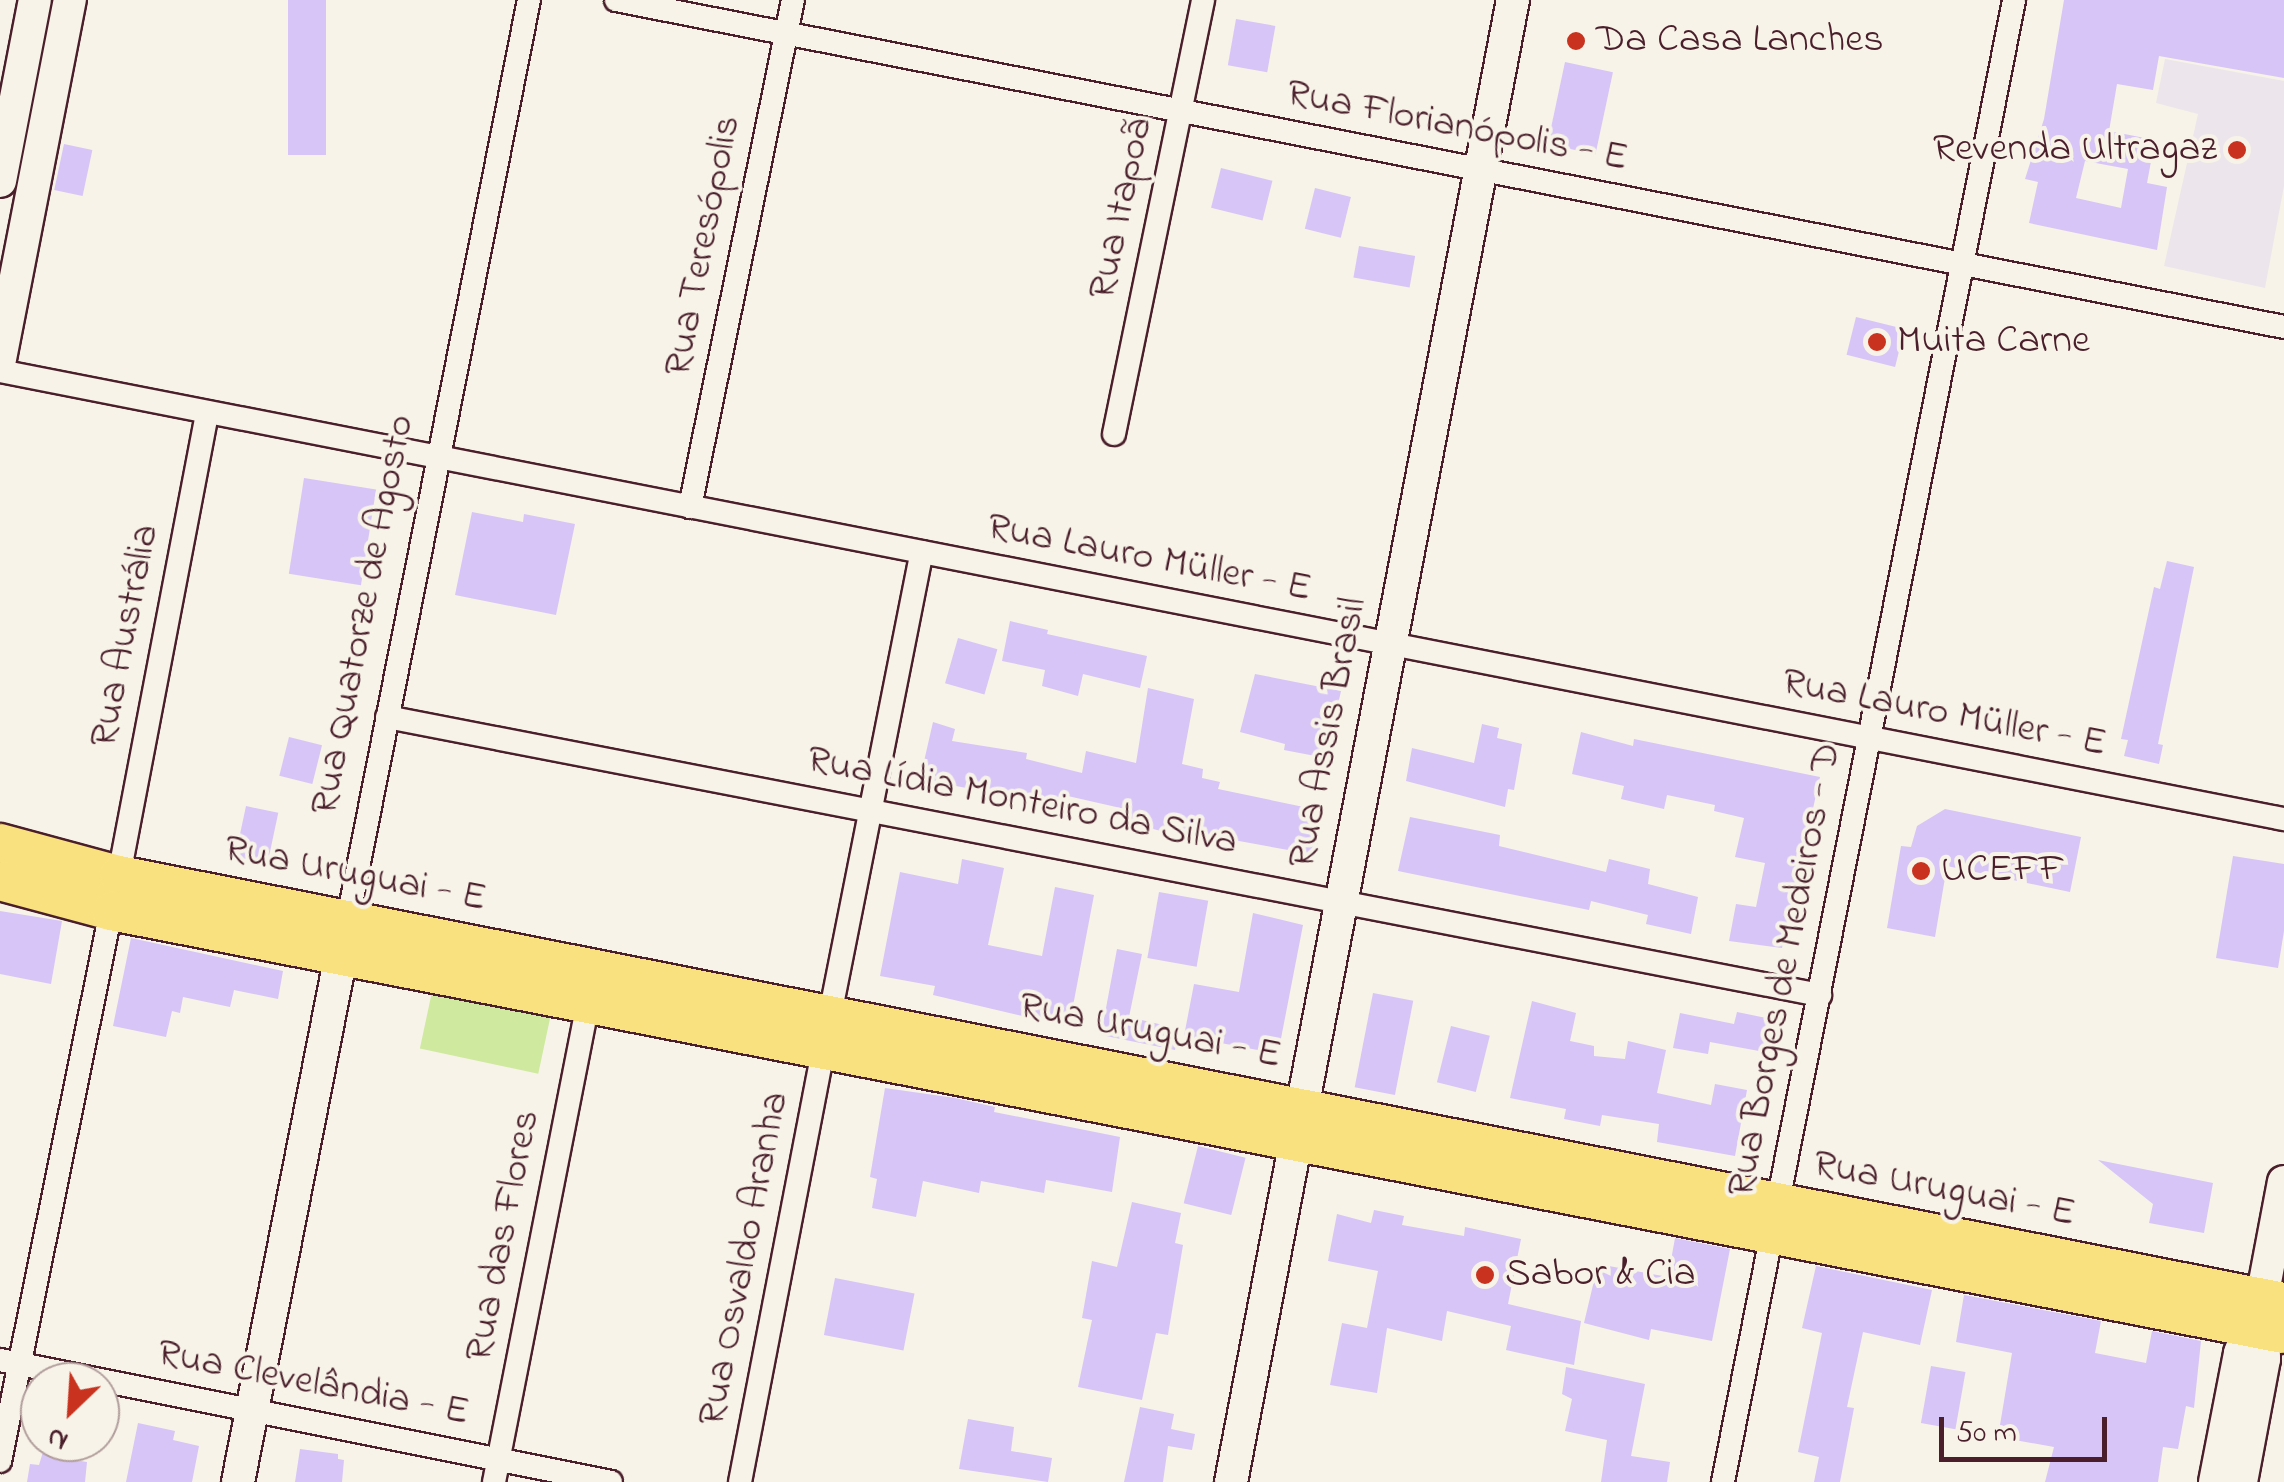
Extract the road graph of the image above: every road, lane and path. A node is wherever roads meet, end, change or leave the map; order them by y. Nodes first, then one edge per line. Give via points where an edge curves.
1 (35, 0) edge
2 (70, 0) edge
3 (528, 0) edge
4 (616, 0) edge
5 (792, 0) edge
6 (1203, 0) edge
7 (1513, 0) edge
8 (2014, 0) edge
9 (786, 33) junction
10 (1180, 111) junction
11 (1481, 170) junction
12 (0, 180) edge
13 (1963, 264) junction
14 (2284, 327) edge
15 (0, 358) edge
16 (0, 372) edge
17 (207, 412) junction
18 (1114, 434) dead end
19 (439, 457) junction
20 (690, 506) junction
21 (922, 552) junction
22 (1390, 644) junction
23 (388, 717) junction
24 (1868, 738) junction
25 (870, 811) junction
26 (2284, 819) edge
27 (0, 843) edge
28 (0, 880) edge
29 (115, 892) junction
30 (1340, 902) junction
31 (344, 938) junction
32 (1820, 995) junction
33 (588, 1004) junction
34 (826, 1032) junction
35 (1297, 1124) junction
36 (2284, 1182) edge
37 (1777, 1219) junction
38 (2269, 1318) edge
39 (10, 1362) edge
40 (252, 1410) junction
41 (0, 1461) edge
42 (496, 1470) edge
43 (238, 1482) edge
44 (611, 1482) edge
45 (740, 1482) edge
46 (1230, 1482) edge
47 (1723, 1482) edge
48 (2215, 1482) edge
49 (2241, 1482) edge

1 - 12 street
2 - 15 street
3 - 19 street, Rua Quatorze de Agosto
4 - 9 street, Rua Florianópolis - E
5 - 9 street, Rua Teresópolis
6 - 10 street, Rua Itapoã
7 - 11 street, Rua Assis Brasil
8 - 13 street, Rua Borges de Medeiros - D
9 - 10 street, Rua Florianópolis - E
9 - 20 street, Rua Teresópolis
10 - 11 street, Rua Florianópolis - E
10 - 18 street, Rua Itapoã
11 - 13 street, Rua Florianópolis - E
11 - 22 street, Rua Assis Brasil
13 - 14 street, Rua Florianópolis - E
13 - 24 street, Rua Borges de Medeiros - D
16 - 17 street, Rua Lauro Müller - E
17 - 19 street, Rua Lauro Müller - E
17 - 29 street, Rua Austrália
19 - 20 street, Rua Lauro Müller - E
19 - 23 street, Rua Quatorze de Agosto
20 - 21 street, Rua Lauro Müller - E
21 - 22 street, Rua Lauro Müller - E
21 - 25 street, Rua Osvaldo Aranha
22 - 24 street, Rua Lauro Müller - E
22 - 30 street, Rua Assis Brasil
23 - 25 street, Rua Lídia Monteiro da Silva
23 - 31 street, Rua Quatorze de Agosto
24 - 26 street, Rua Lauro Müller - E
24 - 32 street, Rua Borges de Medeiros - D
25 - 30 street, Rua Lídia Monteiro da Silva
25 - 34 street, Rua Osvaldo Aranha
27 - 29 main road, Rua Uruguai - E
28 - 29 main road, Rua Uruguai - E
29 - 31 main road, Rua Uruguai - E
29 - 39 street, Rua Austrália
30 - 32 street, Rua Lídia Monteiro da Silva
30 - 35 street, Rua Assis Brasil
31 - 33 main road, Rua Uruguai - E
31 - 34 main road, Rua Uruguai - E
31 - 40 street, Rua Quatorze de Agosto
32 - 37 street, Rua Borges de Medeiros - D
33 - 34 main road, Rua Uruguai - E
33 - 42 street, Rua das Flores
34 - 35 main road, Rua Uruguai - E
34 - 45 street, Rua Osvaldo Aranha
35 - 37 main road, Rua Uruguai - E
35 - 46 street, Rua Assis Brasil
36 - 38 street
37 - 38 main road, Rua Uruguai - E
37 - 47 street, Rua Borges de Medeiros - D
38 - 48 street via 2240,1354
38 - 49 street
39 - 40 street, Rua Clevelândia - E
39 - 41 street, Rua Austrália
40 - 42 street, Rua Clevelândia - E
40 - 43 street, Rua Quatorze de Agosto
42 - 44 street, Rua Clevelândia - E

